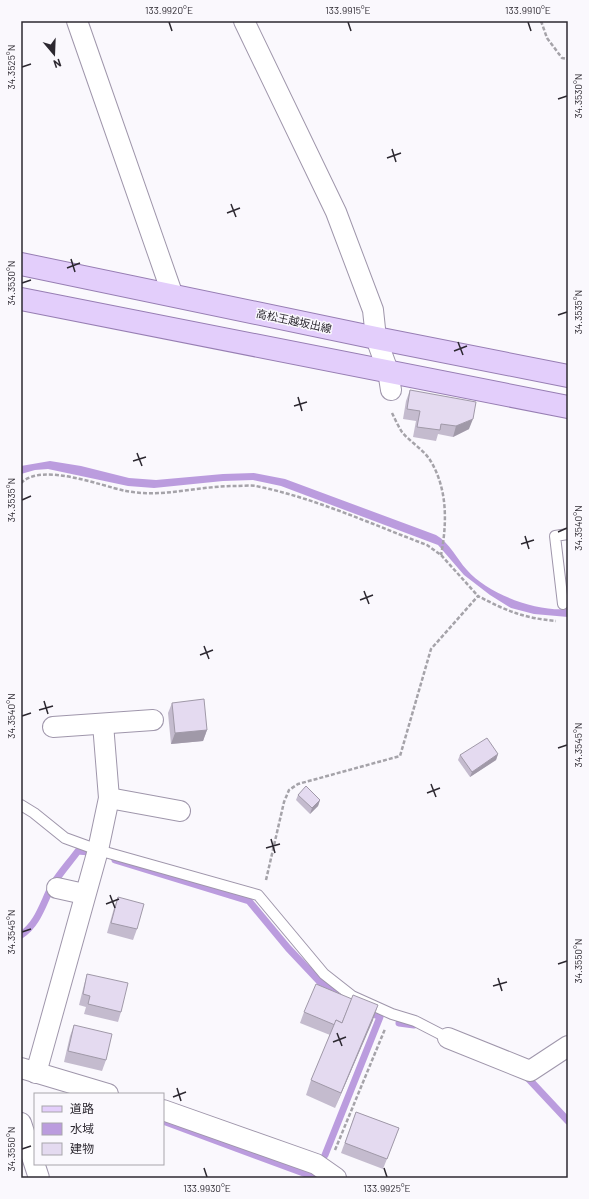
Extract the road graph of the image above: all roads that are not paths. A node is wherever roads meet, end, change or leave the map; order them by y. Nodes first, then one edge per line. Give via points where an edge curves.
1 (76, 21) edge
2 (244, 21) edge
3 (21, 264) edge
4 (173, 296) junction
5 (21, 299) edge
6 (376, 338) junction
7 (568, 376) edge
8 (389, 380) junction
9 (568, 407) edge
10 (568, 534) edge
11 (563, 604) dead end
12 (153, 720) dead end
13 (103, 724) junction
14 (53, 727) dead end
15 (109, 798) junction
16 (21, 805) edge
17 (180, 811) dead end
18 (98, 850) junction
19 (57, 888) dead end
20 (84, 894) junction
21 (448, 1038) joint
22 (568, 1046) edge
23 (28, 1071) edge
24 (105, 1093) edge
25 (164, 1110) edge
26 (21, 1123) edge
27 (34, 1163) edge
28 (35, 1165) edge
29 (331, 1175) edge
30 (39, 1178) edge

1 - 4 street
2 - 6 street via 336,212 372,310
3 - 4 main road, 高松王越坂出線
4 - 6 main road, 高松王越坂出線
5 - 8 main road
6 - 7 main road, 高松王越坂出線
6 - 8 street
8 - 9 main road
10 - 11 lane via 555,536
12 - 13 street
13 - 14 street
13 - 15 street
15 - 17 street
15 - 18 street
16 - 18 lane via 65,838
18 - 20 street
18 - 21 lane via 258,895 324,974 352,996 415,1021
19 - 20 street
20 - 23 street
21 - 22 street via 530,1071
23 - 24 street
25 - 29 street via 316,1164
26 - 27 street
28 - 30 street

